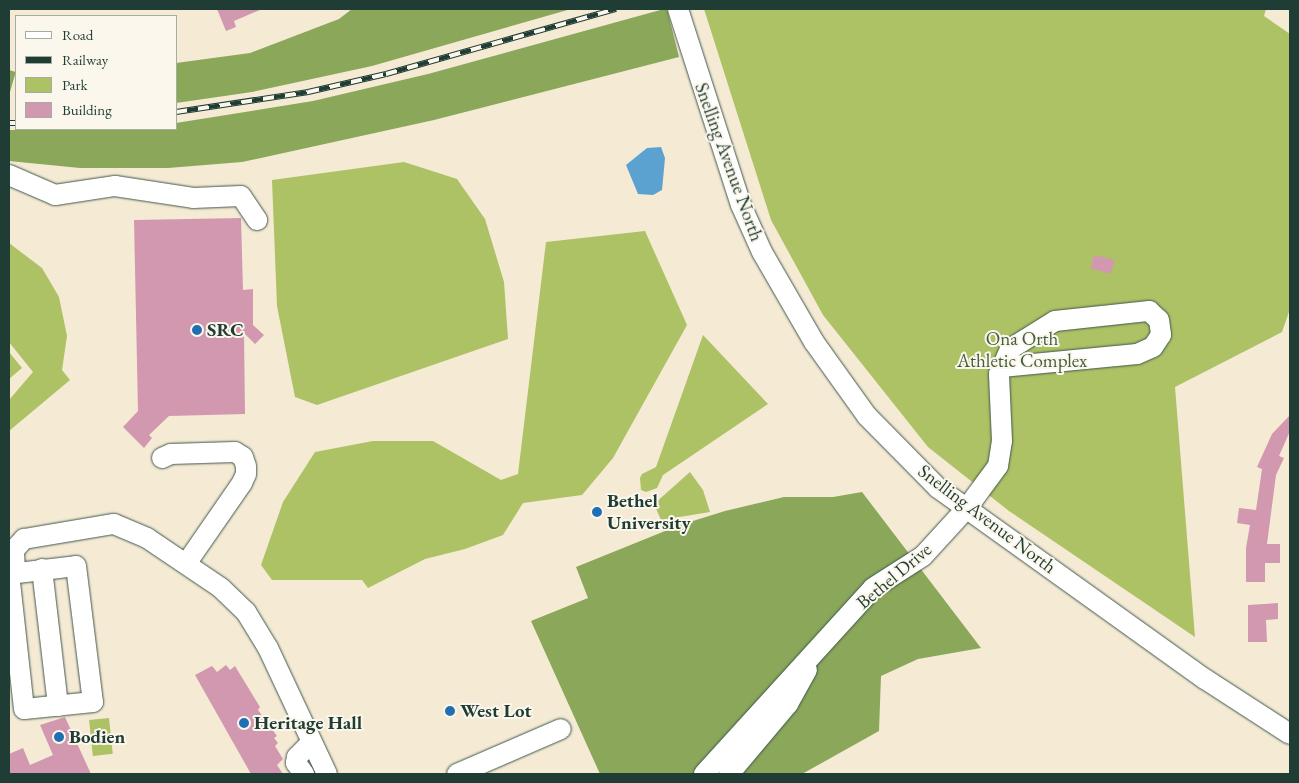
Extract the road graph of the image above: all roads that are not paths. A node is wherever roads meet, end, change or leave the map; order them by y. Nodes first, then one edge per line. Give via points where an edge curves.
1 (678, 9) edge
2 (9, 175) edge
3 (257, 220) dead end
4 (1002, 367) junction
5 (162, 458) dead end
6 (967, 508) junction
7 (186, 564) junction
8 (42, 569) junction
9 (15, 571) junction
10 (821, 644) junction
11 (58, 706) junction
12 (560, 729) dead end
13 (1290, 733) edge
14 (312, 742) junction
15 (304, 774) edge
16 (327, 774) edge
17 (458, 774) edge
18 (704, 774) edge
19 (730, 774) edge

1 - 6 street, Snelling Avenue North via 740,205 787,297 814,342 867,416 938,488
2 - 3 street via 55,195 115,186 194,198 241,196
4 - 4 street via 1010,349 1055,321 1150,311 1159,320 1161,335 1153,347 1137,354
4 - 6 street, Bethel Drive via 999,374 1002,441 998,466
5 - 7 street via 171,454 235,452 243,457 246,466 242,483
6 - 10 street, Bethel Drive via 923,556 873,588
6 - 13 street, Snelling Avenue North via 1206,679
7 - 9 street via 147,538 114,524 19,541 14,550
7 - 14 street via 234,598 246,612 268,648
8 - 9 street
8 - 11 street
8 - 11 street via 76,566 93,702
9 - 11 street via 9,574 24,709
10 - 18 street, Bethel Drive
10 - 19 street, Bethel Drive via 788,704
12 - 17 street
14 - 15 street via 297,756 296,763
14 - 16 street

